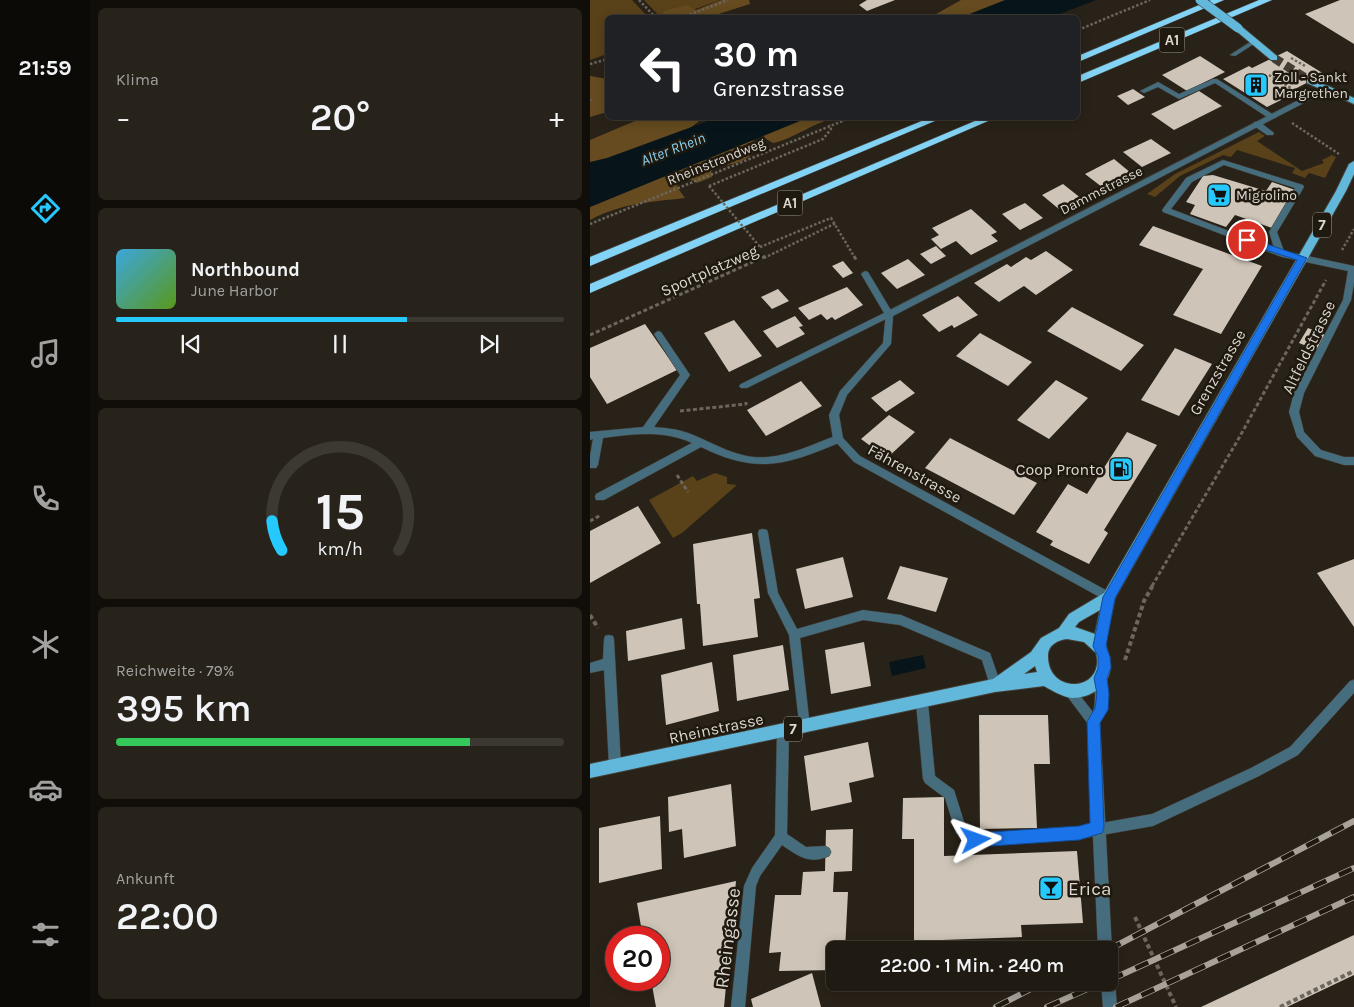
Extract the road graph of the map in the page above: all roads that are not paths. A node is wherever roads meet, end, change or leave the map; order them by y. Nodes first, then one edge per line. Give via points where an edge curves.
1 (1200, 0) edge
2 (1219, 0) edge
3 (1267, 0) edge
4 (1254, 41) junction
5 (1233, 55) dead end
6 (1080, 57) edge
7 (1274, 58) tunnel mouth
8 (1080, 79) edge
9 (1310, 81) tunnel mouth
10 (1325, 90) junction
11 (1144, 91) dead end
12 (1354, 100) edge
13 (1273, 116) junction
14 (931, 120) edge
15 (985, 120) edge
16 (1258, 124) junction
17 (1270, 132) dead end
18 (1354, 164) edge
19 (1280, 253) junction
20 (1303, 258) junction
21 (590, 262) edge
22 (1353, 269) edge
23 (864, 274) road end
24 (590, 289) edge
25 (889, 314) junction
26 (658, 334) dead end
27 (744, 386) road end
28 (645, 432) junction
29 (594, 435) edge
30 (838, 438) junction
31 (701, 443) junction
32 (1354, 461) edge
33 (593, 465) dead end
34 (600, 497) dead end
35 (763, 532) dead end
36 (1109, 597) junction
37 (1063, 633) junction
38 (794, 635) junction
39 (609, 640) dead end
40 (1099, 646) junction
41 (1042, 651) junction
42 (609, 663) junction
43 (590, 668) edge
44 (1100, 678) junction
45 (1046, 679) junction
46 (995, 685) junction
47 (1354, 685) edge
48 (1070, 692) junction
49 (922, 702) junction
50 (1094, 722) junction
51 (804, 727) junction
52 (783, 732) junction
53 (615, 766) junction
54 (590, 772) edge
55 (1097, 828) junction
56 (781, 837) junction
57 (825, 852) dead end
58 (1104, 941) edge
59 (1109, 991) edge
60 (738, 1007) edge
61 (1110, 1007) edge

1 - 4 main road, bridge
2 - 6 highway, A1
3 - 8 highway, A1
4 - 5 street
4 - 7 main road
9 - 10 main road
10 - 12 main road
10 - 13 street, Dammstrasse
11 - 13 street via 1158,84 1179,97 1215,80
13 - 16 street, Dammstrasse
14 - 21 highway, A1
15 - 24 highway, A1
16 - 17 street
16 - 25 street, Dammstrasse
18 - 20 main road, Grenzstrasse / 7
19 - 19 street via 1273,232 1300,186 1223,162 1189,180 1166,210
19 - 20 street
20 - 22 street
20 - 36 main road, Grenzstrasse / 7
22 - 32 street, Altfeldstrasse via 1347,300 1299,393 1294,412 1300,434 1318,453
23 - 25 street
25 - 27 street, Dammstrasse
25 - 30 street via 887,344 843,393 834,415
26 - 28 street via 685,375
28 - 29 street
28 - 31 street via 674,433
29 - 33 street
30 - 31 street via 780,461 737,458
30 - 36 street, Fährenstrasse via 857,459
31 - 34 street
35 - 38 street via 772,593
36 - 37 main road, Grenzstrasse / 7 via 1074,618
36 - 40 main road, Grenzstrasse / 7
37 - 40 main road via 1083,634
37 - 41 main road, 7 via 1046,643
38 - 46 street via 863,615 901,620 986,657
38 - 51 street
39 - 42 street
40 - 44 main road, 7 via 1104,657
41 - 45 main road via 1041,670
41 - 46 main road, Rheinstrasse / 7
42 - 43 street
42 - 53 street
44 - 48 main road via 1082,691
44 - 50 street via 1102,710
45 - 46 main road, Rheinstrasse / 7
45 - 48 main road
46 - 49 main road, Rheinstrasse / 7
47 - 55 street via 1294,751 1152,820
48 - 50 street
49 - 51 main road, Rheinstrasse / 7
49 - 55 street via 929,779 950,794 960,829 976,840 1079,833
50 - 55 street
51 - 52 main road, Rheinstrasse / 7
52 - 53 main road, Rheinstrasse / 7
52 - 56 street
53 - 54 main road, Rheinstrasse / 7
55 - 58 street
56 - 57 street via 804,853
56 - 60 street, Rheingasse via 750,886
59 - 61 street

